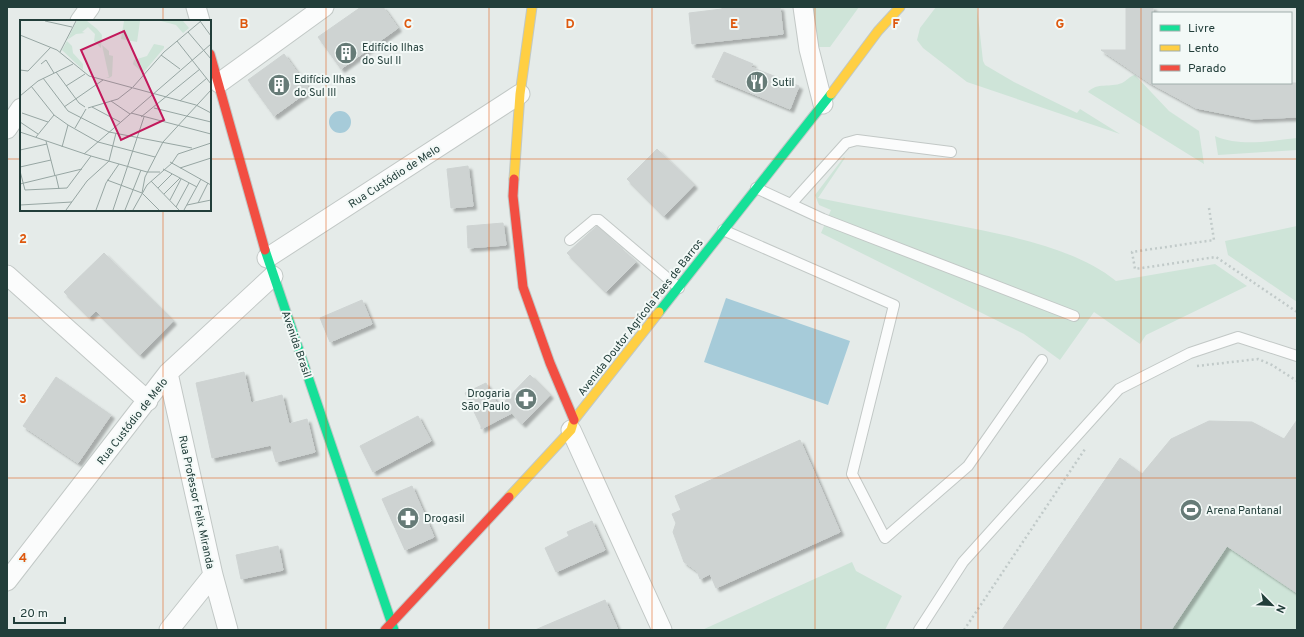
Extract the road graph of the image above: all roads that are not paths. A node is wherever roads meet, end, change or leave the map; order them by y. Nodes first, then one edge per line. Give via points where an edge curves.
1 (90, 7) edge
2 (196, 7) edge
3 (324, 7) edge
4 (532, 7) edge
5 (804, 7) edge
6 (900, 7) edge
7 (81, 20) edge
8 (200, 20) edge
9 (211, 57) edge
10 (219, 83) junction
11 (520, 94) junction
12 (823, 104) junction
13 (20, 109) edge
14 (7, 128) edge
15 (951, 152) dead end
16 (756, 188) junction
17 (791, 204) junction
18 (723, 230) junction
19 (570, 240) dead end
20 (267, 258) junction
21 (7, 275) edge
22 (273, 276) junction
23 (679, 288) junction
24 (1074, 316) dead end
25 (1297, 356) edge
26 (1042, 360) dead end
27 (168, 373) junction
28 (148, 401) junction
29 (572, 425) junction
30 (212, 575) junction
31 (7, 581) edge
32 (392, 626) edge
33 (169, 630) edge
34 (228, 630) edge
35 (385, 630) edge
36 (662, 630) edge
37 (919, 630) edge

1 - 7 street
2 - 8 street
3 - 10 street
4 - 11 street
5 - 12 street via 809,49
6 - 12 street, Avenida Doutor Agrícola Paes de Barros via 878,31
9 - 10 street, Avenida Brasil
10 - 20 street, Avenida Brasil
11 - 20 street, Rua Custódio de Melo
11 - 29 street via 512,196 523,287
12 - 16 street, Avenida Doutor Agrícola Paes de Barros
13 - 14 street
15 - 17 lane via 857,140 846,143
16 - 17 lane
16 - 18 street, Avenida Doutor Agrícola Paes de Barros
17 - 24 lane via 823,219
18 - 23 street, Avenida Doutor Agrícola Paes de Barros
18 - 26 lane via 894,305 852,474 885,538 968,466
19 - 23 lane via 594,220 599,220
20 - 22 street, Avenida Brasil
21 - 28 street
22 - 27 street, Rua Custódio de Melo
22 - 32 street, Avenida Brasil
23 - 29 street, Avenida Doutor Agrícola Paes de Barros
25 - 37 lane via 1238,337 1190,353 1119,389 963,562
27 - 28 street, Rua Custódio de Melo
27 - 30 street, Rua Professor Felix Miranda
28 - 31 street, Rua Custódio de Melo
29 - 32 street, Avenida Doutor Agrícola Paes de Barros
29 - 36 street
30 - 33 street
30 - 34 street, Rua Professor Felix Miranda
32 - 35 street, Avenida Doutor Agrícola Paes de Barros

